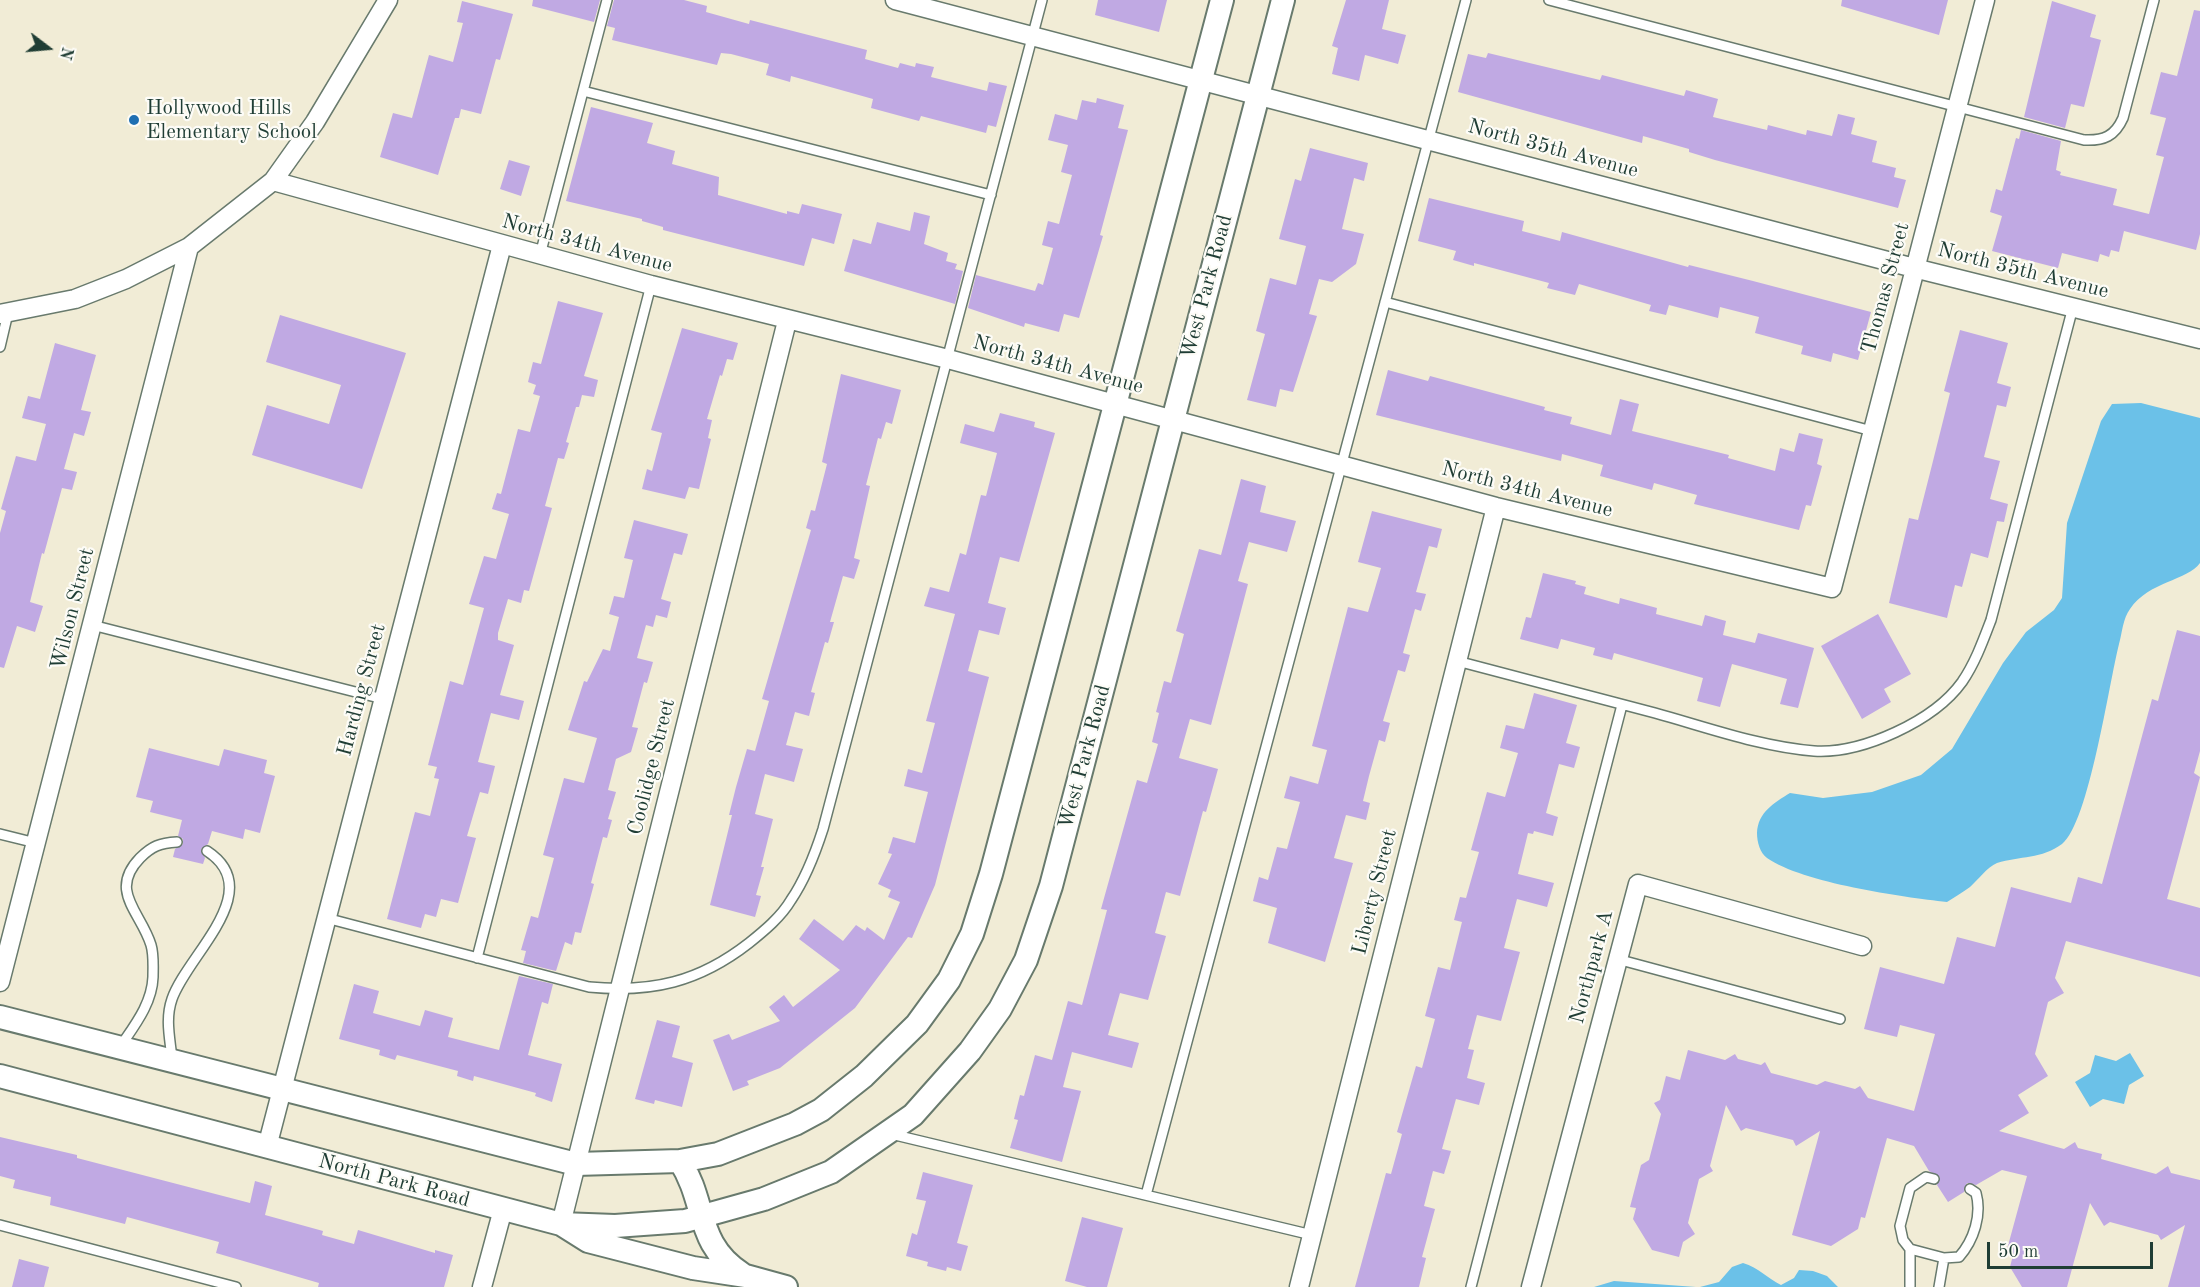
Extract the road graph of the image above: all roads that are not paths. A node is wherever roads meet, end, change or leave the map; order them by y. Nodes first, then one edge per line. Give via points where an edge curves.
1 (388, 0) edge
2 (607, 0) edge
3 (894, 0) edge
4 (1042, 0) edge
5 (1222, 0) edge
6 (1283, 0) edge
7 (1466, 0) edge
8 (1549, 0) edge
9 (1985, 0) edge
10 (2154, 0) edge
11 (1033, 36) junction
12 (1201, 80) junction
13 (583, 91) junction
14 (1258, 94) junction
15 (1957, 107) junction
16 (1429, 139) junction
17 (273, 181) junction
18 (991, 195) junction
19 (502, 245) junction
20 (189, 247) junction
21 (540, 255) junction
22 (1914, 267) junction
23 (651, 285) junction
24 (1385, 302) junction
25 (2073, 307) junction
26 (4, 314) edge
27 (787, 321) junction
28 (2200, 339) edge
29 (0, 347) edge
30 (948, 359) junction
31 (1114, 403) junction
32 (1173, 419) junction
33 (1872, 432) junction
34 (1341, 465) junction
35 (1496, 507) junction
36 (1832, 588) joint
37 (92, 625) junction
38 (1457, 661) junction
39 (383, 699) junction
40 (1622, 705) junction
41 (0, 834) edge
42 (177, 842) dead end
43 (36, 843) junction
44 (207, 851) dead end
45 (326, 918) junction
46 (1862, 946) dead end
47 (477, 958) junction
48 (1617, 959) junction
49 (0, 982) edge
50 (619, 990) junction
51 (0, 1017) edge
52 (1840, 1019) dead end
53 (120, 1047) junction
54 (172, 1061) junction
55 (0, 1076) edge
56 (282, 1089) junction
57 (887, 1133) junction
58 (267, 1148) junction
59 (680, 1161) junction
60 (576, 1164) junction
61 (1934, 1179) dead end
62 (1970, 1189) dead end
63 (1146, 1195) junction
64 (503, 1209) junction
65 (702, 1216) junction
66 (561, 1224) junction
67 (0, 1225) edge
68 (1312, 1235) junction
69 (1910, 1250) junction
70 (1944, 1258) junction
71 (746, 1276) junction
72 (236, 1287) edge
73 (482, 1287) edge
74 (786, 1287) edge
75 (1299, 1287) edge
76 (1471, 1287) edge
77 (1531, 1287) edge
78 (1912, 1287) edge
79 (1939, 1287) edge

1 - 17 street via 315,122
2 - 13 lane
3 - 11 street, North 35th Avenue
4 - 11 lane
5 - 12 street
6 - 14 street, West Park Road
7 - 16 lane
8 - 15 lane
9 - 15 street, Thomas Street
10 - 15 lane via 2123,118 2110,136 2084,140
11 - 12 street, North 35th Avenue
11 - 18 lane
12 - 14 street, North 35th Avenue
12 - 31 street
13 - 18 lane
13 - 21 lane
14 - 16 street, North 35th Avenue
14 - 32 street, West Park Road
15 - 22 street, Thomas Street
16 - 22 street, North 35th Avenue
16 - 24 lane
17 - 19 street, North 34th Avenue
17 - 20 street
18 - 30 lane
19 - 21 street, North 34th Avenue
19 - 39 street, Harding Street
20 - 26 street via 75,299
20 - 37 street, Wilson Street
21 - 23 street, North 34th Avenue
22 - 25 street, North 35th Avenue
22 - 33 street, Thomas Street
23 - 27 street, North 34th Avenue
23 - 47 lane
24 - 33 lane
24 - 34 lane
25 - 28 street, North 35th Avenue
25 - 40 lane via 1991,620 1961,683 1935,707 1912,724 1876,741 1815,751
26 - 29 lane
27 - 30 street, North 34th Avenue
27 - 50 street, Coolidge Street
30 - 31 street, North 34th Avenue
30 - 50 lane via 824,829 810,868 790,903 764,931 730,957 676,983
31 - 32 street, North 34th Avenue
31 - 59 street via 991,874 972,934 949,980 909,1031 864,1076 821,1110 757,1140 718,1154
32 - 34 street, North 34th Avenue
32 - 57 street, West Park Road via 1051,886 1026,960 1000,1009 970,1051 913,1115
33 - 36 street, Thomas Street
34 - 35 street, North 34th Avenue
34 - 63 lane
35 - 36 street, North 34th Avenue
35 - 38 street, Liberty Street
37 - 39 lane
37 - 43 street, Wilson Street
38 - 40 lane
38 - 68 street, Liberty Street
39 - 45 street, Harding Street
40 - 76 lane
41 - 43 lane
42 - 53 lane via 149,848 129,872 126,890 151,946 153,981 148,1000
43 - 49 street, Wilson Street
44 - 54 lane via 226,867 229,894 221,918 173,997 167,1022
45 - 47 lane
45 - 56 street, Harding Street
46 - 48 street, Northpark A via 1638,884
47 - 50 lane via 589,987
48 - 52 lane
48 - 77 street, Northpark A
50 - 60 street, Coolidge Street
51 - 53 street
53 - 54 street
54 - 56 street
55 - 58 street, North Park Road
56 - 58 street, Harding Street
56 - 60 street
57 - 63 lane
57 - 65 street, West Park Road via 831,1172 764,1199
58 - 64 street, North Park Road
59 - 60 street
59 - 65 street via 689,1175
60 - 66 street, Coolidge Street
61 - 69 lane via 1926,1177 1910,1188 1900,1226
62 - 70 lane via 1976,1193 1980,1208 1969,1245 1959,1257
63 - 68 lane
64 - 66 street, North Park Road
64 - 73 street
65 - 66 street, West Park Road via 685,1221 615,1226
65 - 71 street via 717,1255
66 - 71 street, North Park Road via 588,1241 693,1268
67 - 72 lane
68 - 75 street, Liberty Street
69 - 70 lane
69 - 78 lane
70 - 79 lane
71 - 74 street, North Park Road

